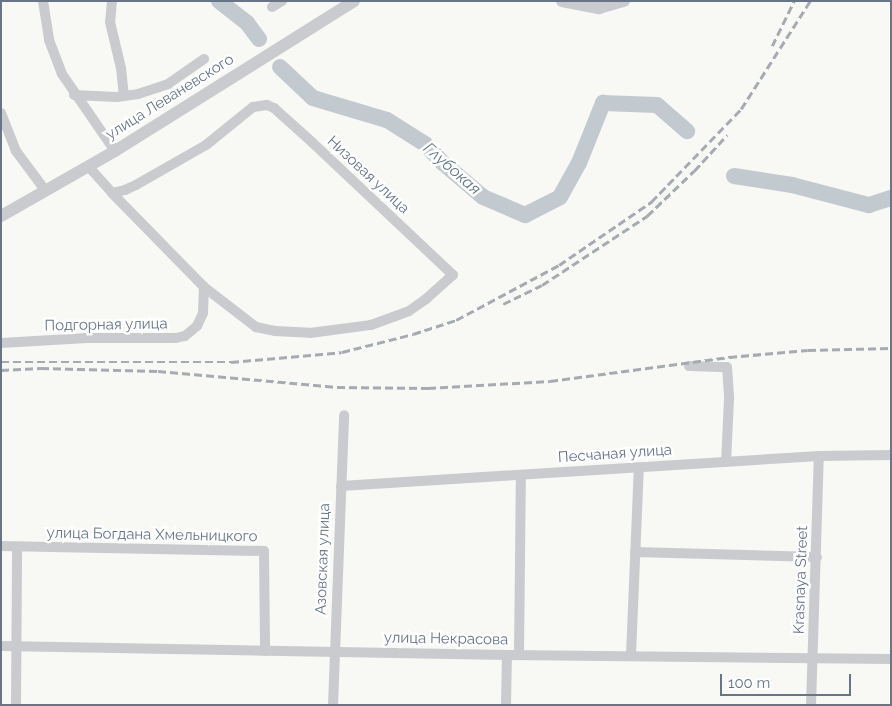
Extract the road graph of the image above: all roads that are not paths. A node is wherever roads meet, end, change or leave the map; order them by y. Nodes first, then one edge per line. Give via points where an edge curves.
1 (43, 1) edge
2 (112, 1) edge
3 (282, 1) edge
4 (354, 1) edge
5 (562, 1) edge
6 (624, 1) edge
7 (272, 7) dead end
8 (204, 59) dead end
9 (74, 95) junction
10 (124, 96) junction
11 (1, 113) edge
12 (115, 151) junction
13 (88, 166) junction
14 (45, 190) junction
15 (112, 193) junction
16 (1, 216) edge
17 (204, 287) junction
18 (1, 343) edge
19 (689, 366) dead end
20 (344, 415) dead end
21 (891, 455) edge
22 (819, 456) junction
23 (726, 462) junction
24 (639, 467) junction
25 (521, 475) junction
26 (341, 486) junction
27 (1, 546) edge
28 (17, 547) junction
29 (635, 552) junction
30 (818, 557) junction
31 (1, 646) edge
32 (16, 646) junction
33 (265, 651) junction
34 (335, 652) junction
35 (507, 655) junction
36 (519, 655) junction
37 (631, 655) junction
38 (813, 658) junction
39 (891, 659) edge
40 (16, 705) edge
41 (333, 705) edge
42 (506, 705) edge
43 (811, 705) edge

1 - 9 street via 49,40
2 - 10 street via 110,22
3 - 7 street
4 - 12 street, улица Леваневского
5 - 6 street via 599,8
8 - 10 street, улица Леваневского via 168,84
9 - 10 street, улица Леваневского
9 - 12 street
11 - 14 street via 16,151
12 - 13 street, улица Леваневского
13 - 14 street, улица Леваневского
13 - 15 street
14 - 16 street, улица Леваневского
15 - 17 street
15 - 17 street, Низовая улица via 125,190 206,145 259,104 274,108 453,275 409,311 371,325 310,333 256,327
17 - 18 street, Подгорная улица via 200,320 192,332 184,336
19 - 23 street via 727,367
20 - 26 street, Азовская улица
21 - 22 street, Песчаная улица
22 - 23 street, Песчаная улица
22 - 30 street, Krasnaya Street
23 - 24 street, Песчаная улица
24 - 25 street, Песчаная улица
24 - 29 street
25 - 26 street, Песчаная улица
25 - 36 street
26 - 34 street, Азовская улица
27 - 28 street, улица Богдана Хмельницкого
28 - 32 street
28 - 33 street, улица Богдана Хмельницкого via 264,551
29 - 30 street
29 - 37 street
30 - 38 street, Krasnaya Street
31 - 32 street, улица Некрасова
32 - 33 street, улица Некрасова
32 - 40 street
33 - 34 street, улица Некрасова
34 - 35 street, улица Некрасова
34 - 41 street, Азовская улица
35 - 36 street, улица Некрасова
35 - 42 street
36 - 37 street, улица Некрасова
37 - 38 street, улица Некрасова
38 - 39 street, улица Некрасова
38 - 43 street, Krasnaya Street

